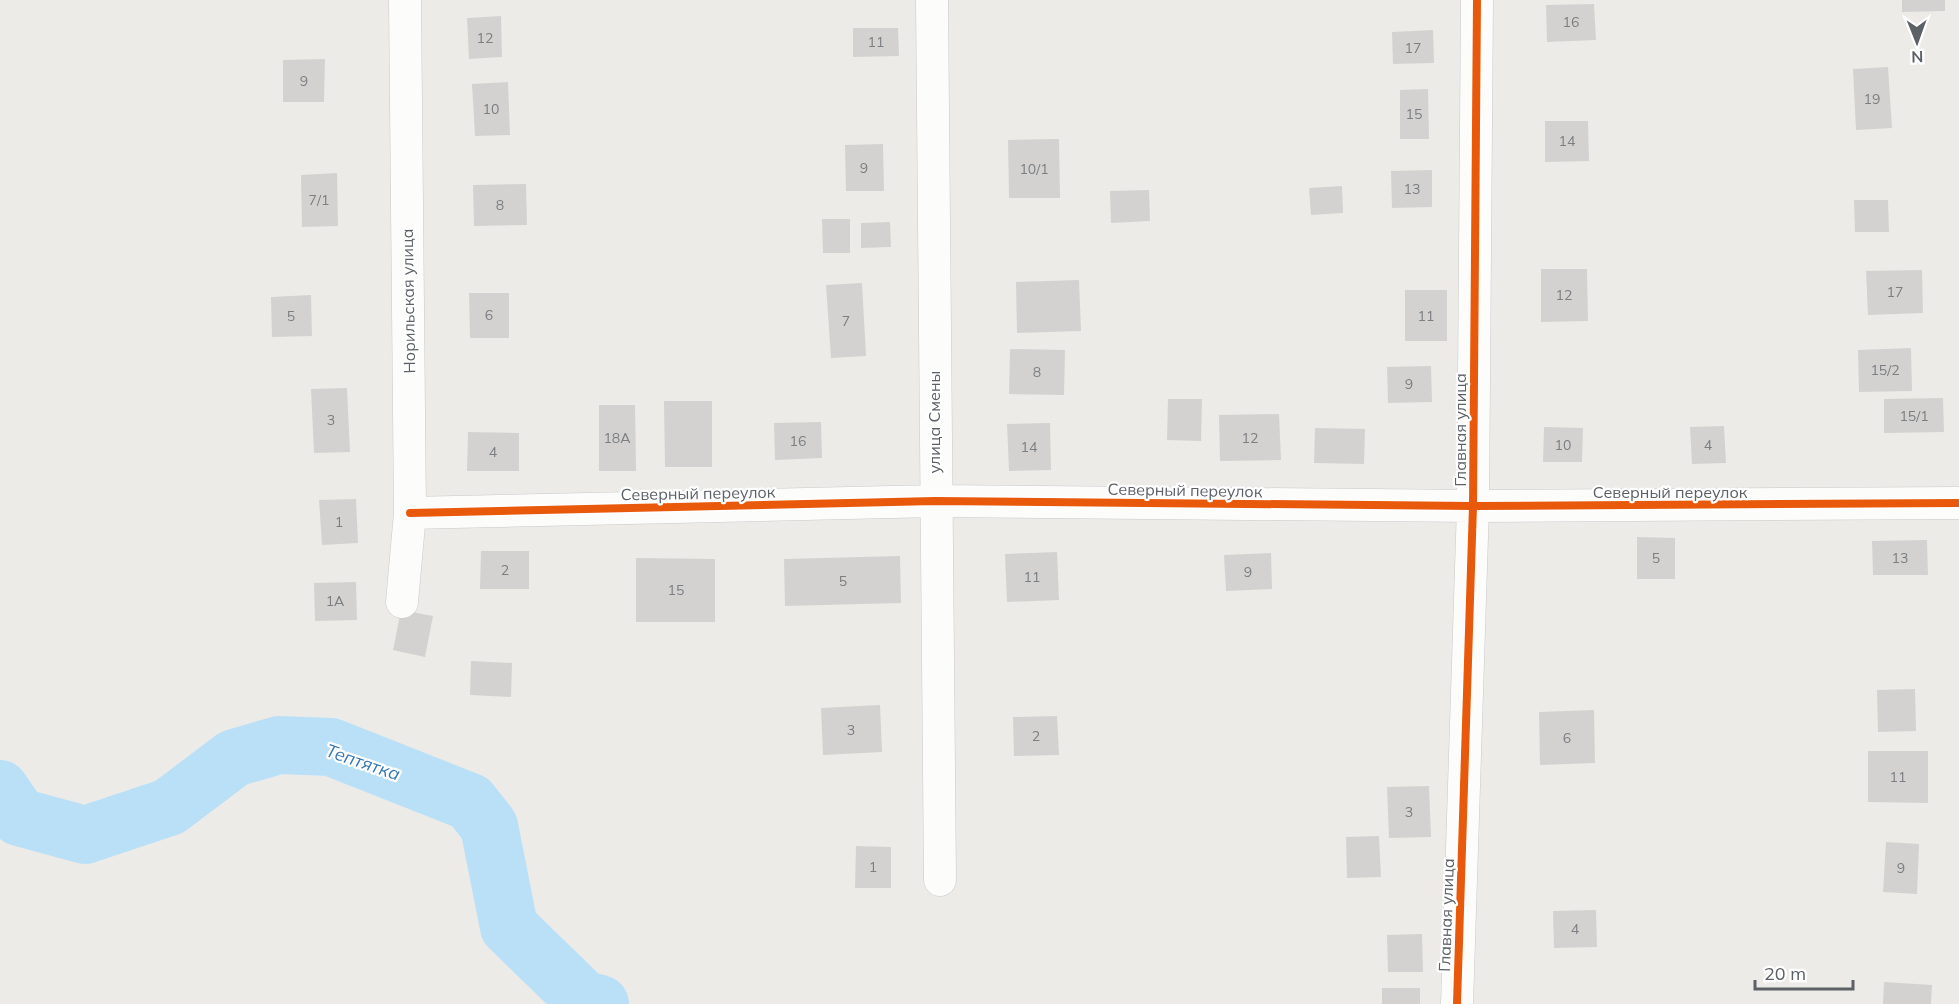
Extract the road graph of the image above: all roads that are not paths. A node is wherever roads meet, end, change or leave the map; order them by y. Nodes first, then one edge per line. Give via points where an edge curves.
1 (405, 0) edge
2 (932, 0) edge
3 (1477, 0) edge
4 (935, 501) junction
5 (1959, 503) edge
6 (1473, 506) junction
7 (410, 513) junction
8 (402, 602) dead end
9 (940, 880) dead end
10 (1456, 1004) edge

1 - 7 street, Норильская улица
2 - 4 street, улица Смены
3 - 6 street, Главная улица
4 - 6 street, Северный переулок
4 - 7 street, Северный переулок
4 - 9 street, улица Смены
5 - 6 street, Северный переулок
6 - 10 street, Главная улица
7 - 8 street, Норильская улица

